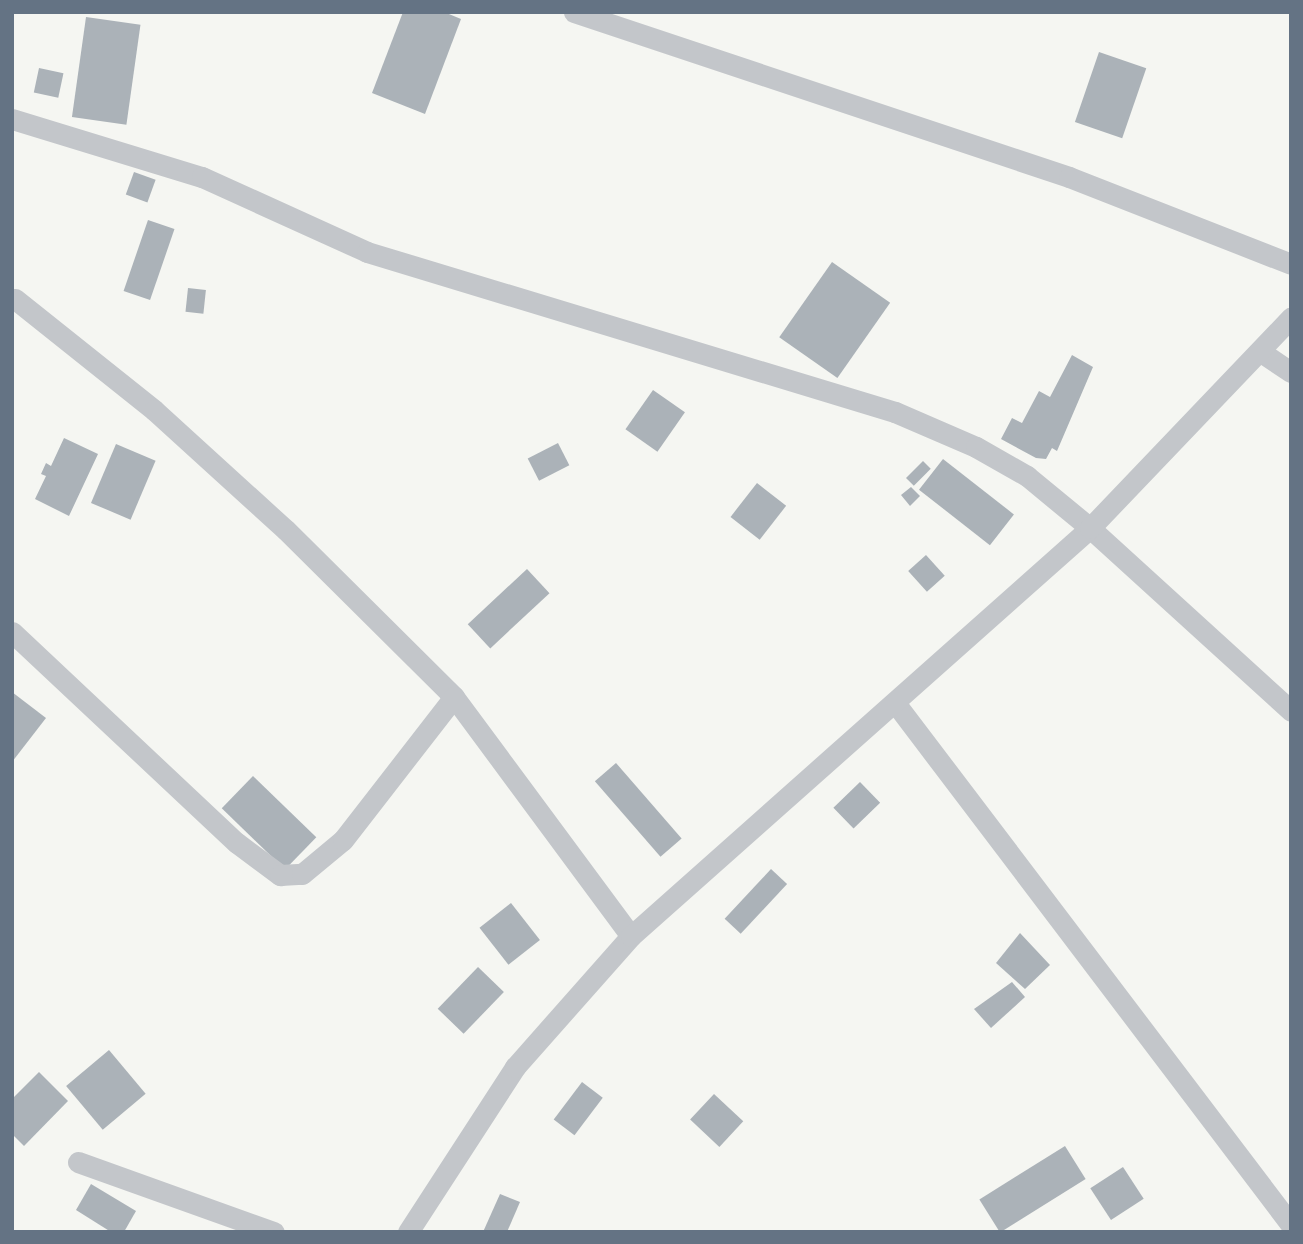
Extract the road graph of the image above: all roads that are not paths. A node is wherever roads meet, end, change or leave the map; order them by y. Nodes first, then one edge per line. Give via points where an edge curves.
1 (574, 12) edge
2 (12, 119) edge
3 (1291, 264) edge
4 (15, 299) dead end
5 (1291, 318) edge
6 (1261, 352) junction
7 (1291, 372) edge
8 (1090, 528) junction
9 (12, 632) edge
10 (454, 697) junction
11 (896, 704) junction
12 (1291, 711) edge
13 (631, 936) junction
14 (78, 1161) dead end
15 (1291, 1225) edge
16 (274, 1232) edge
17 (408, 1232) edge

1 - 3 street via 1069,177
2 - 8 street via 202,177 367,252 895,412 976,447 1027,476
4 - 10 street via 155,410 286,530
5 - 6 street
6 - 7 street
6 - 8 street
8 - 11 street
8 - 12 street
9 - 10 street via 237,843 280,875 302,874 343,840
10 - 13 street
11 - 13 street
11 - 15 street
13 - 17 street via 515,1067
14 - 16 street

